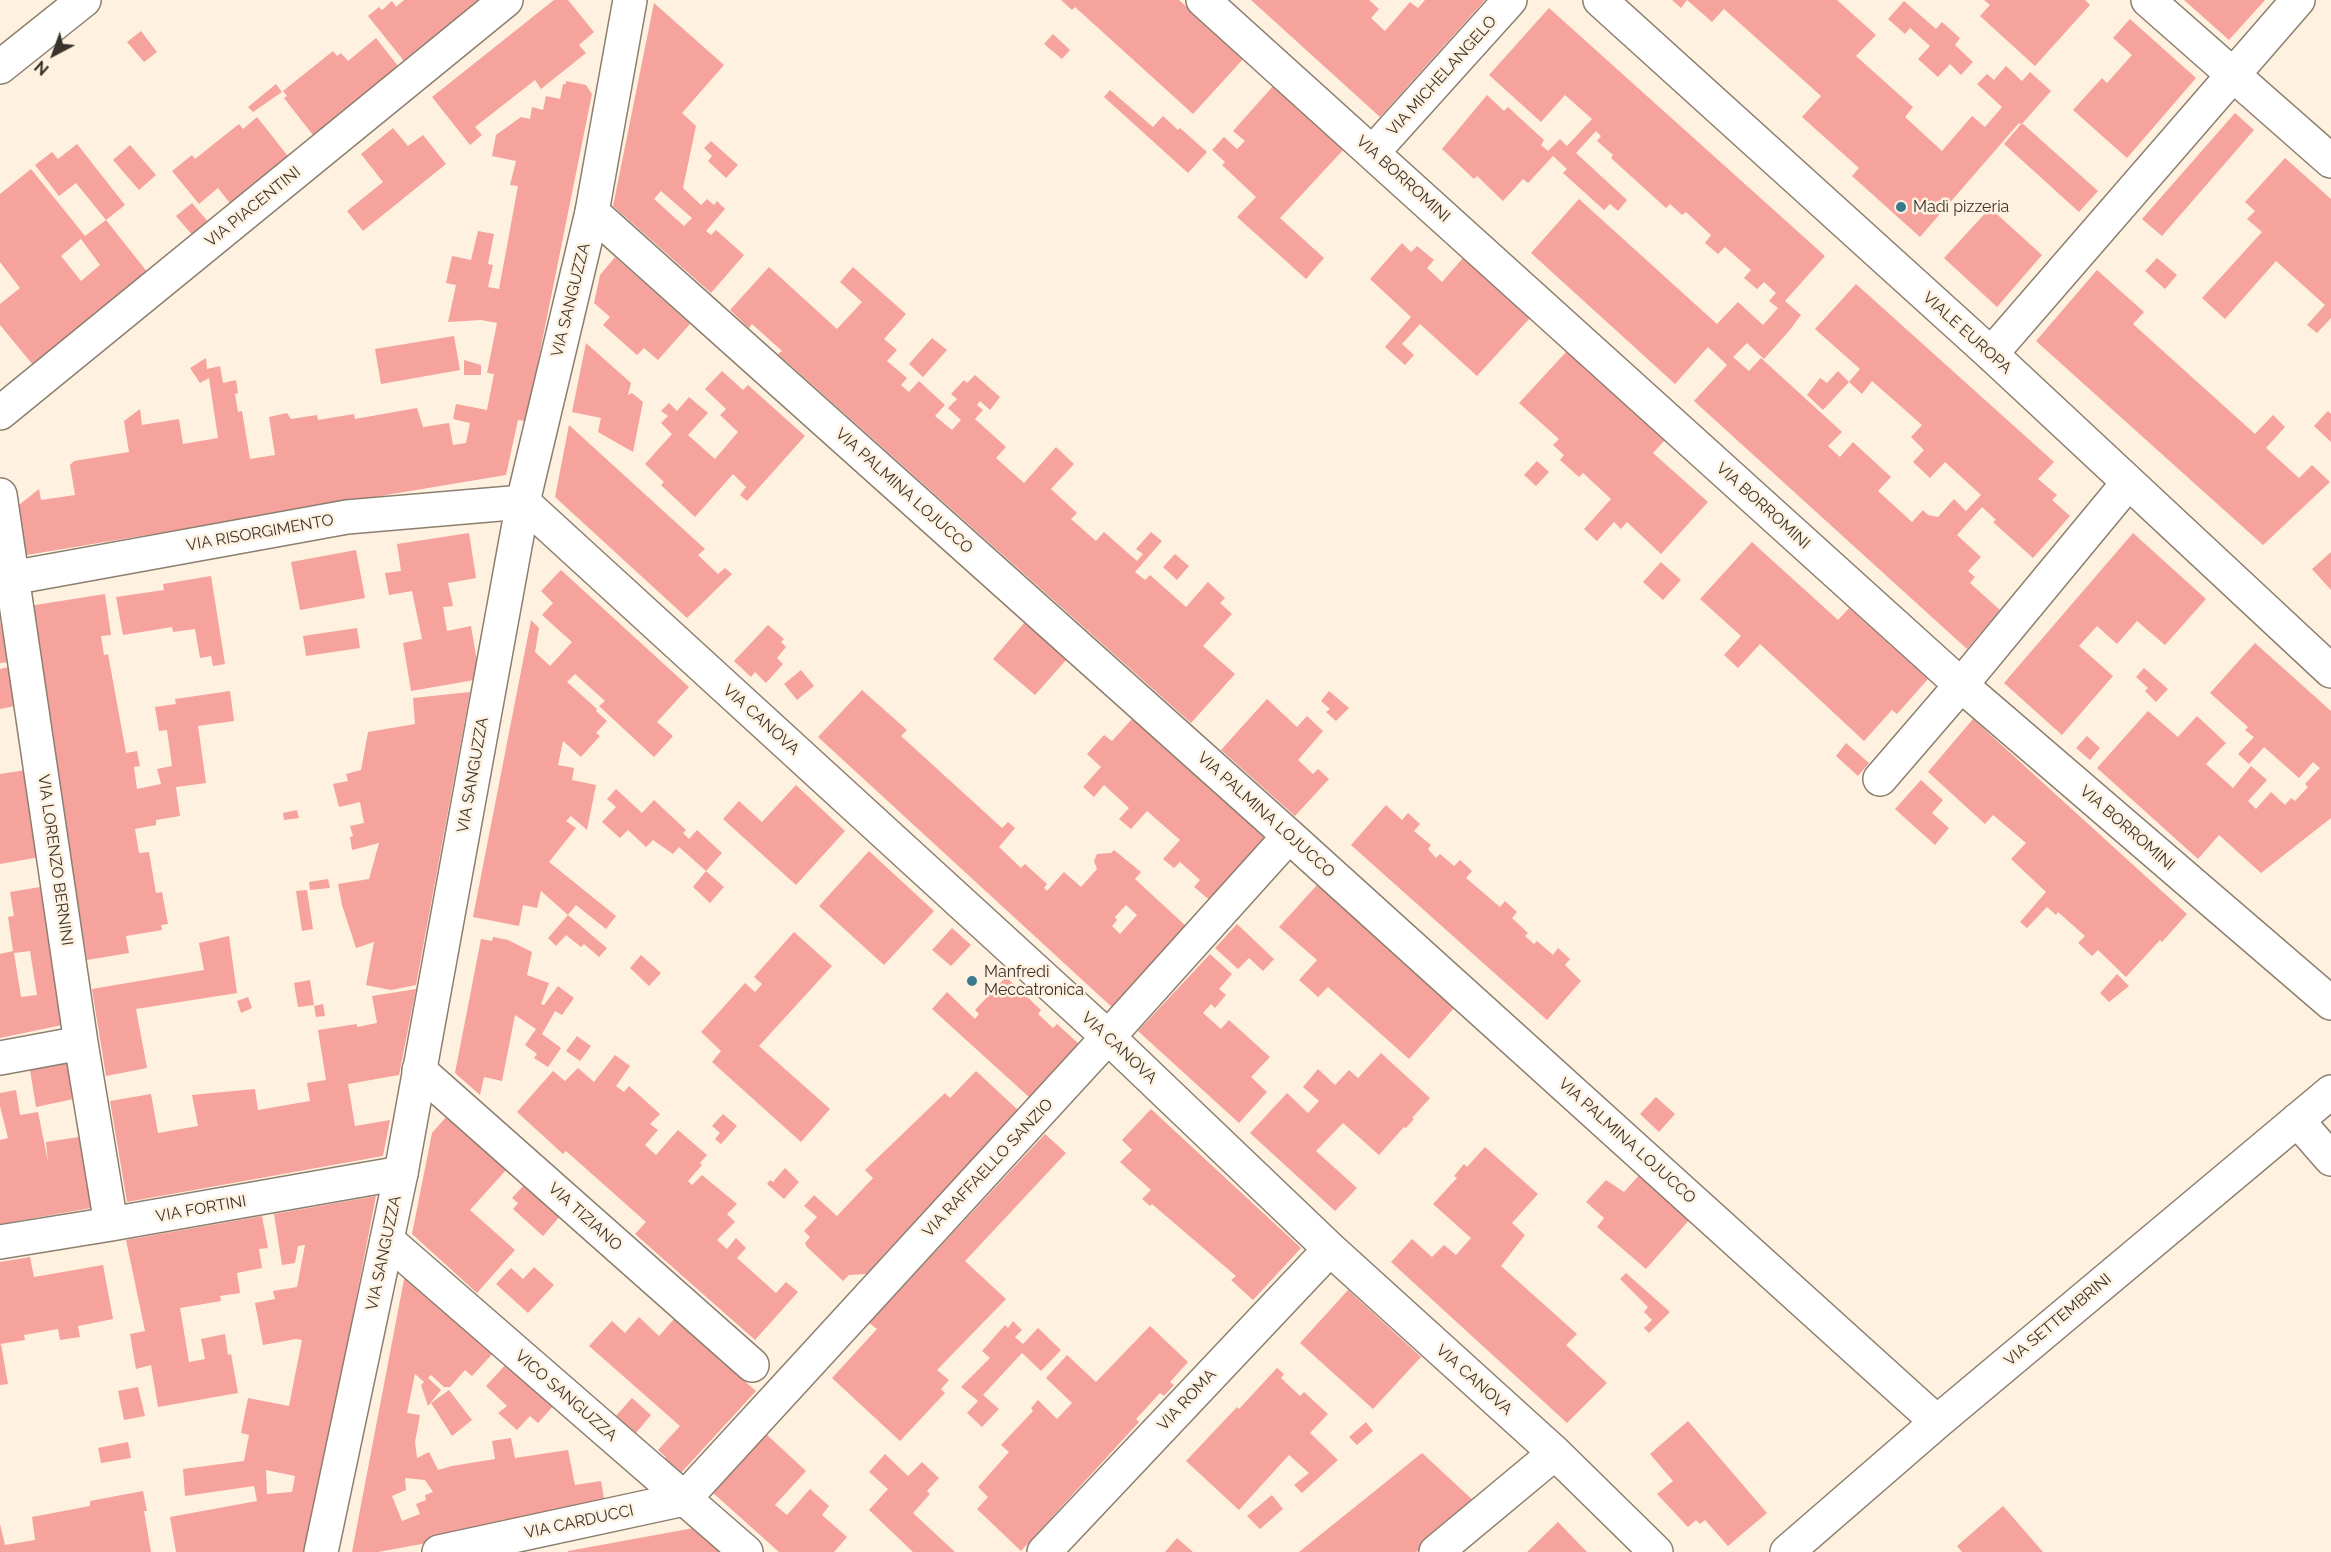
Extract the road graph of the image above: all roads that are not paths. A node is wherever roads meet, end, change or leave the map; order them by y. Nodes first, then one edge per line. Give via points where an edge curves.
1 (84, 0) edge
2 (506, 0) edge
3 (630, 0) edge
4 (1203, 0) edge
5 (1510, 0) edge
6 (1600, 0) edge
7 (2148, 0) edge
8 (2298, 0) edge
9 (0, 67) edge
10 (2233, 76) junction
11 (1374, 152) junction
12 (2331, 161) edge
13 (592, 212) junction
14 (1991, 354) junction
15 (0, 413) edge
16 (2128, 483) junction
17 (0, 495) edge
18 (523, 502) junction
19 (7, 579) edge
20 (2331, 671) edge
21 (1961, 685) junction
22 (1880, 779) dead end
23 (1289, 836) junction
24 (2331, 1003) edge
25 (1108, 1037) junction
26 (81, 1043) junction
27 (0, 1058) edge
28 (419, 1070) junction
29 (2331, 1092) edge
30 (2297, 1120) junction
31 (2331, 1159) edge
32 (401, 1173) junction
33 (111, 1224) junction
34 (387, 1240) junction
35 (0, 1242) edge
36 (1330, 1249) junction
37 (752, 1365) dead end
38 (1936, 1422) junction
39 (1555, 1454) junction
40 (684, 1499) junction
41 (321, 1552) edge
42 (439, 1552) edge
43 (746, 1552) edge
44 (1044, 1552) edge
45 (1436, 1552) edge
46 (1656, 1552) edge
47 (1787, 1552) edge

1 - 9 street
2 - 15 street, VIA PIACENTINI
3 - 13 street, VIA SANGUZZA
4 - 11 street, VIA BORROMINI
5 - 11 street, VIA MICHELANGELO
6 - 14 street, VIALE EUROPA
7 - 10 street
8 - 10 street
10 - 12 street
10 - 14 street
11 - 21 street, VIA BORROMINI
13 - 18 street, VIA SANGUZZA
13 - 23 street, VIA PALMINA LOJUCCO
14 - 16 street, VIALE EUROPA
16 - 20 street, VIALE EUROPA
16 - 21 street
17 - 19 street, VIA LORENZO BERNINI
18 - 19 street, VIA RISORGIMENTO via 347,517
18 - 25 street, VIA CANOVA
18 - 28 street, VIA SANGUZZA
19 - 26 street, VIA LORENZO BERNINI
21 - 22 street
21 - 24 street, VIA BORROMINI
23 - 25 street, VIA RAFFAELLO SANZIO
23 - 38 street, VIA PALMINA LOJUCCO
25 - 36 street, VIA CANOVA
25 - 40 street, VIA RAFFAELLO SANZIO
26 - 27 street
26 - 33 street, VIA LORENZO BERNINI
28 - 32 street, VIA SANGUZZA
28 - 37 street, VIA TIZIANO
29 - 30 street, VIA SETTEMBRINI
30 - 31 street
30 - 38 street, VIA SETTEMBRINI
32 - 33 street, VIA FORTINI
32 - 34 street, VIA SANGUZZA
33 - 35 street, VIA FORTINI
34 - 40 street, VICO SANGUZZA
34 - 41 street, VIA SANGUZZA
36 - 39 street, VIA CANOVA
36 - 44 street, VIA ROMA
38 - 47 street, VIA SETTEMBRINI
39 - 45 street
39 - 46 street, VIA CANOVA
40 - 42 street, VIA CARDUCCI
40 - 43 street, VICO SANGUZZA

